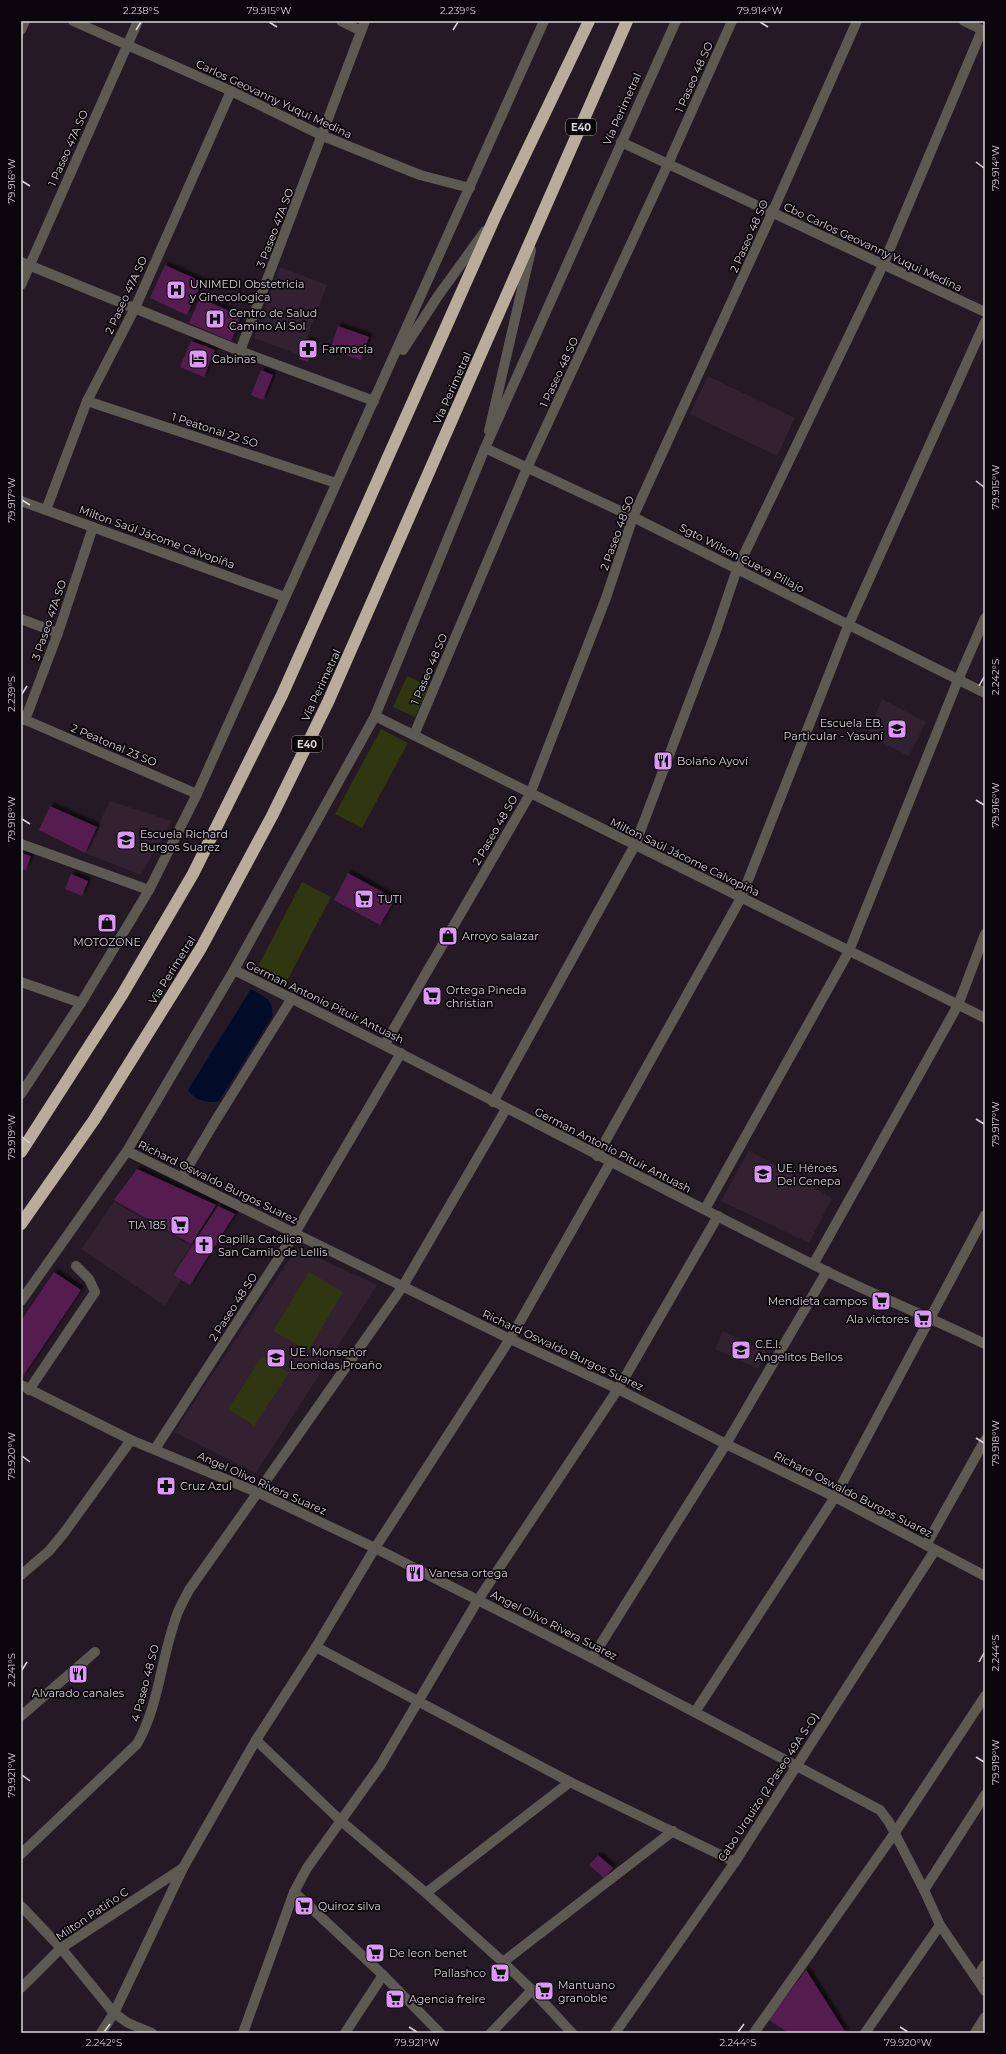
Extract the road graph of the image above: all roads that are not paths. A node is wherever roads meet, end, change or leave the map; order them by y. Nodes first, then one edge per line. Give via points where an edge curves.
1 (25, 21) edge
2 (73, 21) edge
3 (138, 21) edge
4 (341, 21) edge
5 (544, 21) edge
6 (589, 21) edge
7 (627, 21) edge
8 (676, 21) edge
9 (732, 21) edge
10 (857, 21) edge
11 (964, 21) edge
12 (363, 26) edge
13 (21, 30) edge
14 (984, 30) edge
15 (126, 45) junction
16 (230, 91) junction
17 (323, 136) junction
18 (621, 142) junction
19 (668, 164) junction
20 (470, 188) junction
21 (772, 213) junction
22 (495, 217) junction
23 (535, 233) junction
24 (25, 263) edge
25 (883, 265) junction
26 (21, 285) edge
27 (135, 308) junction
28 (985, 312) edge
29 (985, 322) edge
30 (240, 351) junction
31 (386, 377) junction
32 (87, 401) junction
33 (374, 401) junction
34 (485, 448) junction
35 (528, 468) junction
36 (336, 483) junction
37 (21, 500) edge
38 (46, 510) junction
39 (634, 517) junction
40 (93, 527) junction
41 (737, 569) junction
42 (285, 597) junction
43 (985, 618) edge
44 (21, 619) edge
45 (848, 626) junction
46 (58, 632) junction
47 (958, 680) junction
48 (985, 693) edge
49 (375, 716) junction
50 (23, 719) edge
51 (414, 735) junction
52 (197, 794) junction
53 (530, 794) junction
54 (21, 844) edge
55 (635, 846) junction
56 (149, 890) junction
57 (741, 898) junction
58 (985, 934) edge
59 (849, 951) junction
60 (234, 970) junction
61 (21, 982) edge
62 (292, 998) junction
63 (81, 1003) junction
64 (958, 1005) junction
65 (985, 1018) edge
66 (384, 1044) junction
67 (401, 1053) junction
68 (21, 1094) edge
69 (493, 1102) junction
70 (506, 1109) junction
71 (127, 1151) junction
72 (21, 1152) edge
73 (598, 1156) junction
74 (610, 1163) junction
75 (182, 1177) junction
76 (705, 1209) junction
77 (985, 1215) edge
78 (718, 1216) junction
79 (21, 1224) edge
80 (295, 1233) junction
81 (814, 1263) junction
82 (76, 1266) dead end
83 (827, 1271) junction
84 (403, 1286) junction
85 (21, 1301) edge
86 (931, 1317) junction
87 (510, 1339) junction
88 (985, 1344) edge
89 (25, 1387) edge
90 (618, 1389) junction
91 (131, 1440) junction
92 (985, 1440) edge
93 (726, 1444) junction
94 (155, 1449) junction
95 (259, 1493) junction
96 (836, 1497) junction
97 (931, 1547) junction
98 (375, 1548) junction
99 (21, 1575) edge
100 (985, 1576) edge
101 (478, 1600) junction
102 (316, 1648) junction
103 (95, 1652) dead end
104 (592, 1658) junction
105 (985, 1696) edge
106 (418, 1701) junction
107 (694, 1712) junction
108 (21, 1716) edge
109 (256, 1740) junction
110 (797, 1766) junction
111 (570, 1782) junction
112 (985, 1795) edge
113 (342, 1821) junction
114 (674, 1831) junction
115 (894, 1834) junction
116 (21, 1854) edge
117 (735, 1862) junction
118 (183, 1868) junction
119 (924, 1890) junction
120 (294, 1892) junction
121 (426, 1893) junction
122 (21, 1906) edge
123 (940, 1925) junction
124 (61, 1948) junction
125 (503, 1962) junction
126 (985, 1965) edge
127 (383, 1975) junction
128 (977, 1977) junction
129 (21, 1988) edge
130 (532, 1990) junction
131 (985, 1991) edge
132 (114, 2013) junction
133 (985, 2017) edge
134 (101, 2033) edge
135 (152, 2033) edge
136 (243, 2033) edge
137 (345, 2033) edge
138 (440, 2033) edge
139 (492, 2033) edge
140 (572, 2033) edge
141 (615, 2033) edge
142 (754, 2033) edge
143 (865, 2033) edge
144 (975, 2033) edge

1 - 13 street
2 - 15 street, Carlos Geovanny Yuqui Medina
3 - 15 street, 1 Paseo 47A SO
4 - 12 street
5 - 20 street
6 - 22 highway
7 - 23 highway, Vía Perimetral / E40
8 - 18 street, Vía Perimetral
9 - 19 street, 1 Paseo 48 SO
10 - 21 street, 2 Paseo 48 SO
11 - 14 street
12 - 17 street, 3 Paseo 47A SO
14 - 25 street
15 - 16 street, Carlos Geovanny Yuqui Medina
15 - 24 street, 1 Paseo 47A SO
16 - 17 street, Carlos Geovanny Yuqui Medina
16 - 27 street, 2 Paseo 47A SO
17 - 20 street, Carlos Geovanny Yuqui Medina via 420,175
17 - 30 street, 3 Paseo 47A SO
18 - 19 street, Cbo Carlos Geovanny Yuqui Medina
18 - 34 street, Vía Perimetral
19 - 21 street, Cbo Carlos Geovanny Yuqui Medina
19 - 35 street, 1 Paseo 48 SO
20 - 31 street
21 - 25 street, Cbo Carlos Geovanny Yuqui Medina
21 - 39 street, 2 Paseo 48 SO
22 - 31 street via 438,296
22 - 72 highway via 292,674 193,874 122,995
23 - 34 street, Vía Perimetral / E40
23 - 79 highway, Vía Perimetral / E40 via 328,702 272,816 201,948 94,1120
24 - 26 street, 1 Paseo 47A SO
24 - 27 street
25 - 28 street, Cbo Carlos Geovanny Yuqui Medina
25 - 41 street
27 - 30 street
27 - 32 street, 2 Paseo 47A SO
29 - 45 street
30 - 33 street
31 - 33 street
32 - 36 street, 1 Peatonal 22 SO
32 - 38 street, 2 Paseo 47A SO
33 - 36 street
34 - 35 street, Sgto Wilson Cueva Pillajo
34 - 49 street, Vía Perimetral / E40
35 - 39 street, Sgto Wilson Cueva Pillajo
35 - 51 street, 1 Paseo 48 SO
36 - 42 street
37 - 38 street, Milton Saúl Jácome Calvopiña
38 - 40 street, Milton Saúl Jácome Calvopiña
39 - 41 street, Sgto Wilson Cueva Pillajo
39 - 53 street, 2 Paseo 48 SO via 606,598
40 - 42 street, Milton Saúl Jácome Calvopiña
40 - 46 street, 3 Paseo 47A SO
41 - 45 street, Sgto Wilson Cueva Pillajo
41 - 55 street via 716,634
42 - 52 street
43 - 47 street
44 - 46 street
45 - 47 street, Sgto Wilson Cueva Pillajo
45 - 57 street
46 - 50 street, 3 Paseo 47A SO
47 - 48 street, Sgto Wilson Cueva Pillajo
47 - 59 street
49 - 51 street, Milton Saúl Jácome Calvopiña
49 - 60 street, Vía Perimetral / E40
50 - 52 street, 2 Peatonal 23 SO
51 - 53 street, Milton Saúl Jácome Calvopiña
52 - 56 street
53 - 55 street, Milton Saúl Jácome Calvopiña
53 - 66 street, 2 Paseo 48 SO
54 - 56 street
55 - 57 street, Milton Saúl Jácome Calvopiña
55 - 69 street
56 - 63 street
57 - 59 street, Milton Saúl Jácome Calvopiña
57 - 73 street
58 - 64 street
59 - 64 street, Milton Saúl Jácome Calvopiña
59 - 76 street
60 - 62 street, German Antonio Pituir Antuash
60 - 71 street, Vía Perimetral / E40
61 - 63 street
62 - 66 street, German Antonio Pituir Antuash
62 - 75 street
63 - 68 street
64 - 65 street, Milton Saúl Jácome Calvopiña
64 - 81 street
66 - 67 street, German Antonio Pituir Antuash
67 - 69 street, German Antonio Pituir Antuash
67 - 80 street, 2 Paseo 48 SO
69 - 70 street, German Antonio Pituir Antuash
70 - 73 street, German Antonio Pituir Antuash
70 - 84 street, 4 Paseo 48 SO
71 - 75 street, Richard Oswaldo Burgos Suarez
71 - 85 street, Vía Perimetral / E40
73 - 74 street, German Antonio Pituir Antuash
74 - 76 street, German Antonio Pituir Antuash
74 - 87 street
75 - 80 street, Richard Oswaldo Burgos Suarez
76 - 78 street, German Antonio Pituir Antuash
77 - 86 street
78 - 81 street, German Antonio Pituir Antuash
78 - 90 street
80 - 84 street, Richard Oswaldo Burgos Suarez
80 - 94 street, 2 Paseo 48 SO
81 - 83 street, German Antonio Pituir Antuash
82 - 89 street via 90,1278 95,1292
83 - 86 street, German Antonio Pituir Antuash
83 - 93 street
84 - 87 street, Richard Oswaldo Burgos Suarez
84 - 95 street, 4 Paseo 48 SO
86 - 88 street, German Antonio Pituir Antuash
86 - 96 street
87 - 90 street, Richard Oswaldo Burgos Suarez
87 - 98 street
89 - 91 street, Angel Olivo Rivera Suarez
90 - 93 street, Richard Oswaldo Burgos Suarez
90 - 101 street
91 - 94 street, Angel Olivo Rivera Suarez
91 - 99 street via 64,1533 49,1551
92 - 97 street, Cabo Urquizo (2 Paseo 49A S-O)
93 - 96 street, Richard Oswaldo Burgos Suarez
93 - 104 street
94 - 95 street, Angel Olivo Rivera Suarez
95 - 98 street, Angel Olivo Rivera Suarez
95 - 116 street, 4 Paseo 48 SO via 189,1590 178,1611 147,1727 137,1744
96 - 97 street, Richard Oswaldo Burgos Suarez
96 - 107 street
97 - 100 street, Richard Oswaldo Burgos Suarez
97 - 110 street, Cabo Urquizo (2 Paseo 49A S-O)
98 - 101 street, Angel Olivo Rivera Suarez
98 - 102 street
101 - 104 street, Angel Olivo Rivera Suarez
101 - 106 street
102 - 106 street
102 - 109 street
103 - 108 street
104 - 107 street, Angel Olivo Rivera Suarez
105 - 115 street
106 - 111 street
106 - 113 street via 380,1766
107 - 110 street, Angel Olivo Rivera Suarez
109 - 113 street
109 - 118 street
110 - 115 street, Angel Olivo Rivera Suarez via 880,1810
110 - 117 street, Cabo Urquizo (2 Paseo 49A S-O)
111 - 114 street
111 - 121 street
112 - 119 street
113 - 120 street
113 - 121 street
114 - 117 street
114 - 125 street
115 - 119 street, Angel Olivo Rivera Suarez
115 - 142 street
117 - 141 street, Cabo Urquizo (2 Paseo 49A S-O)
118 - 124 street, Milton Patiño C
118 - 132 street
119 - 123 street, Angel Olivo Rivera Suarez
120 - 127 street
120 - 136 street
121 - 125 street
122 - 124 street
123 - 128 street, Angel Olivo Rivera Suarez
123 - 143 street
124 - 129 street, Milton Patiño C
124 - 132 street
125 - 130 street
126 - 128 street
127 - 137 street
127 - 138 street
128 - 131 street, Angel Olivo Rivera Suarez
130 - 139 street
130 - 140 street
132 - 134 street
132 - 135 street via 128,2024
133 - 144 street

